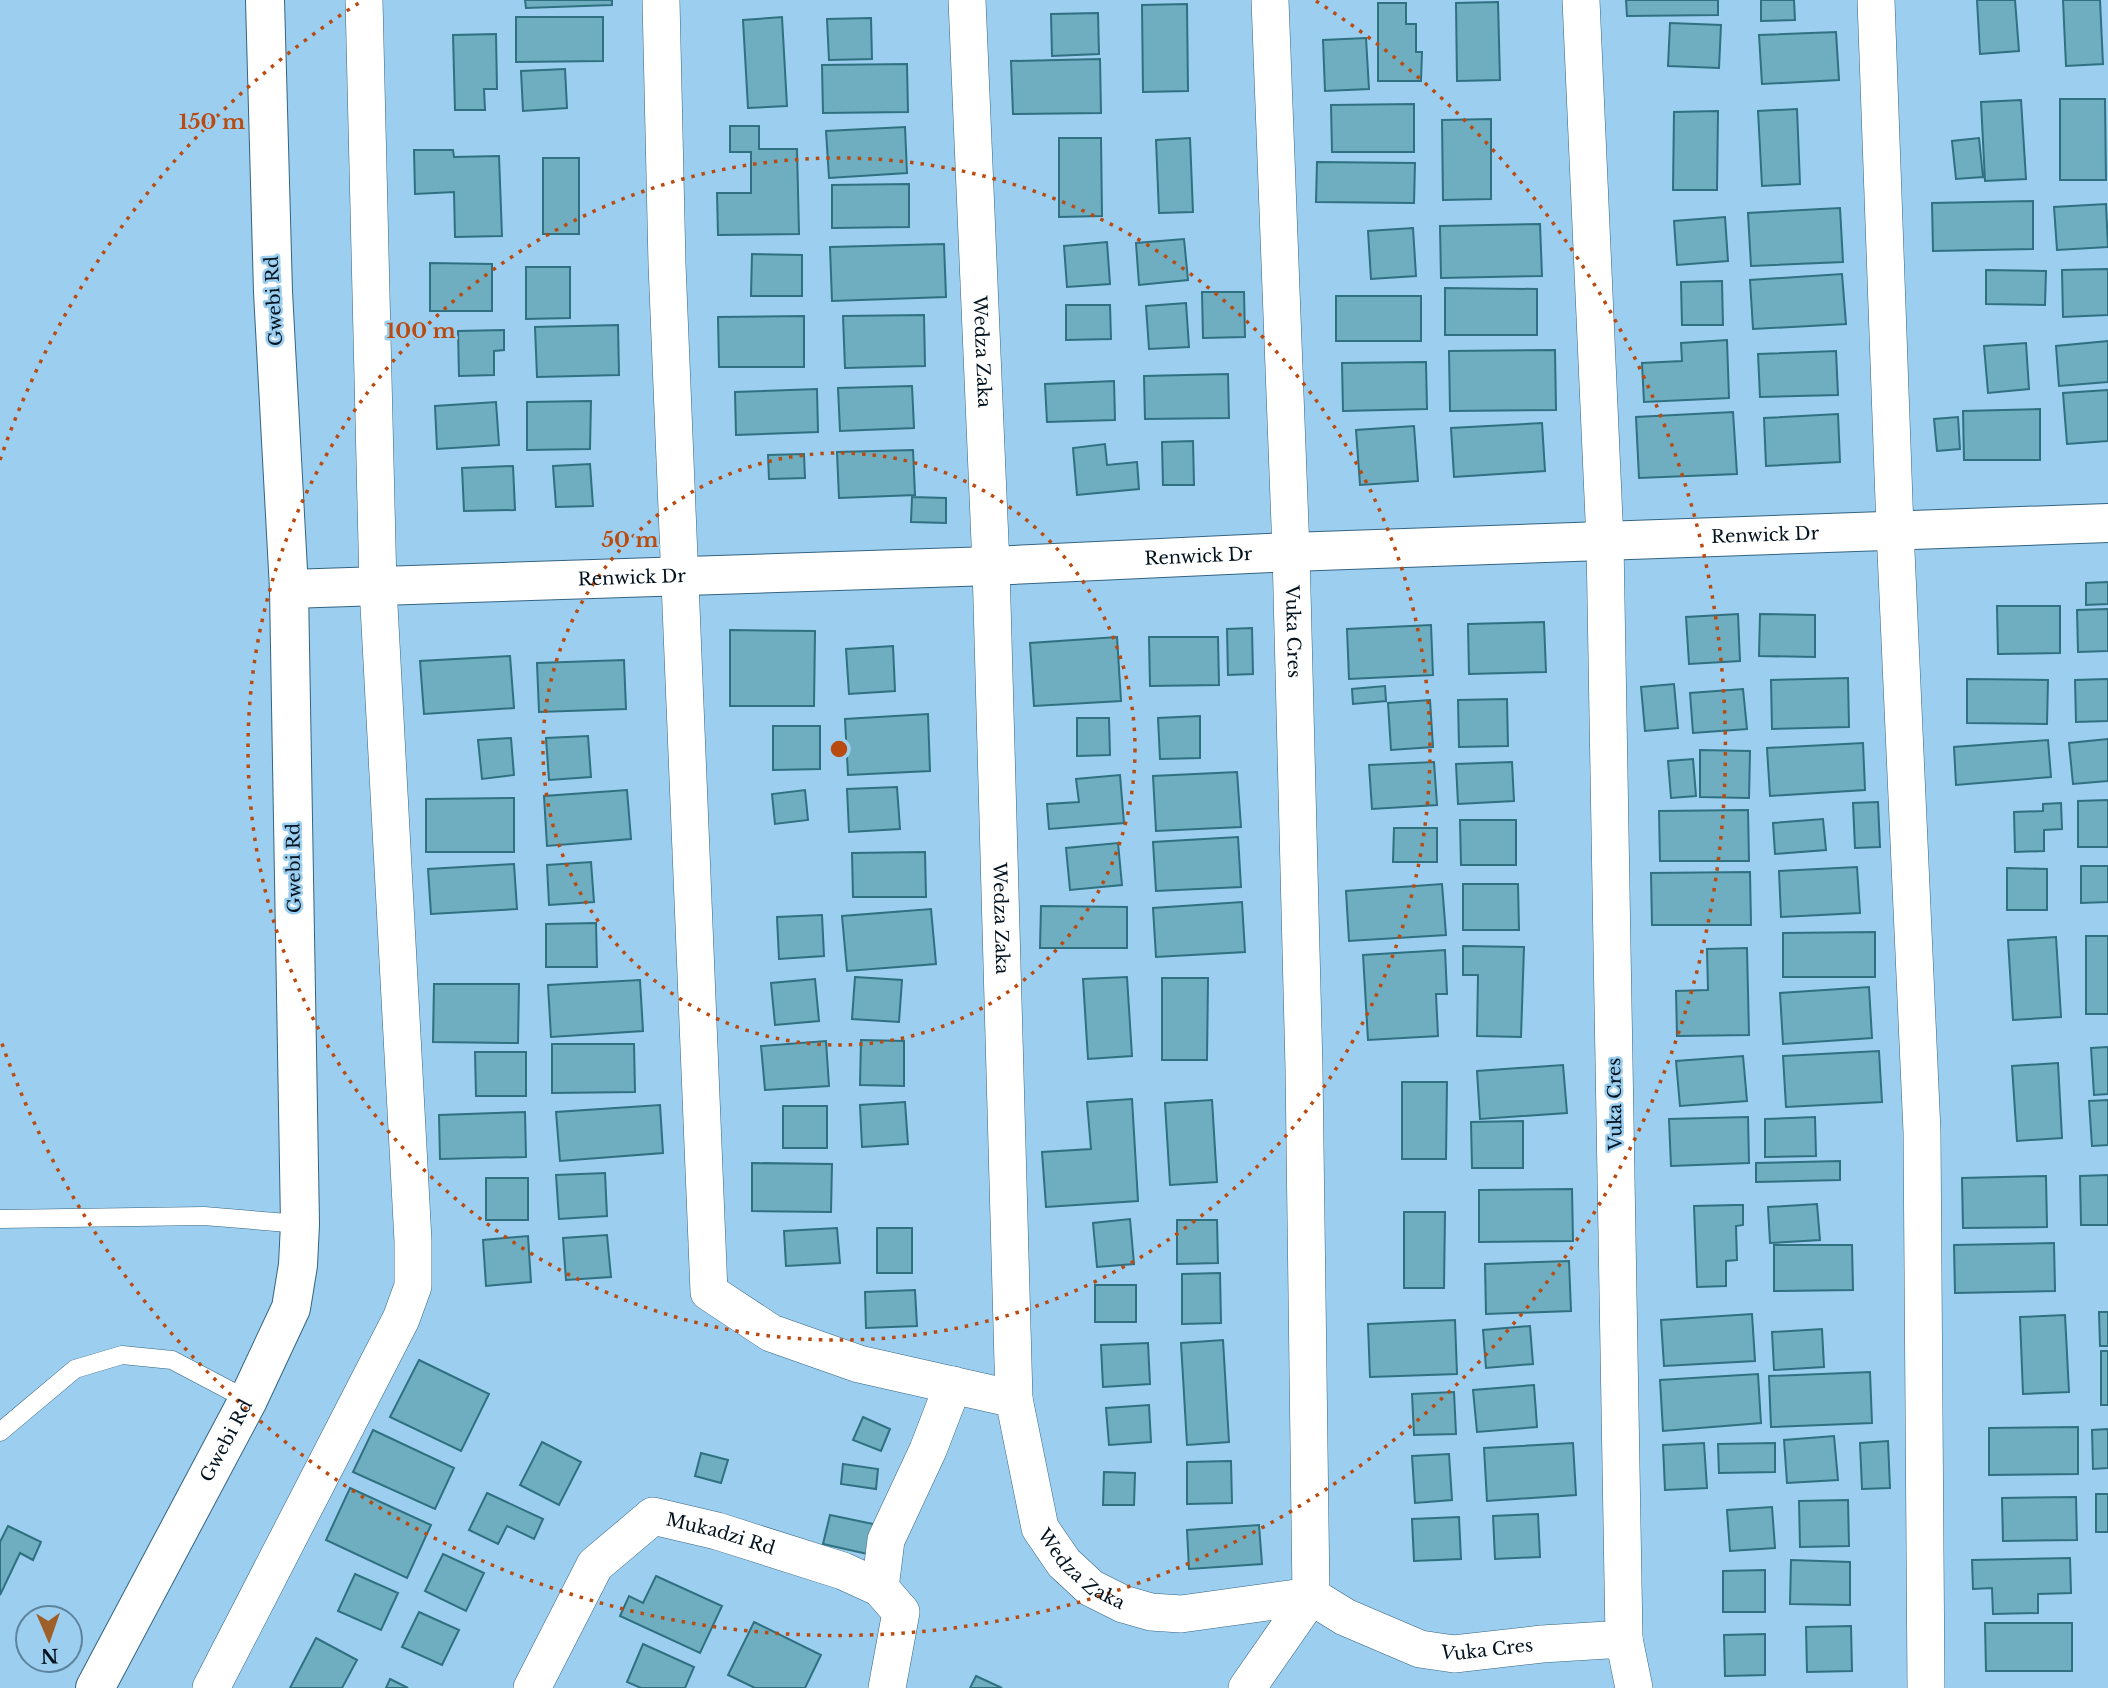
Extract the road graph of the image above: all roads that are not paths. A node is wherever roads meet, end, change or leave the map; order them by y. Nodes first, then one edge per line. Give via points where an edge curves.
1 (265, 0) edge
2 (364, 0) edge
3 (661, 0) edge
4 (967, 0) edge
5 (1270, 0) edge
6 (1581, 0) edge
7 (1876, 0) edge
8 (2108, 523) edge
9 (1895, 530) junction
10 (1605, 542) junction
11 (1291, 552) junction
12 (991, 566) junction
13 (680, 575) junction
14 (378, 587) junction
15 (289, 589) junction
16 (0, 1219) edge
17 (300, 1224) junction
18 (953, 1385) junction
19 (1014, 1399) junction
20 (248, 1400) junction
21 (0, 1432) edge
22 (1311, 1596) junction
23 (890, 1600) junction
24 (1624, 1639) junction
25 (96, 1688) edge
26 (211, 1688) edge
27 (532, 1688) edge
28 (887, 1688) edge
29 (1247, 1688) edge
30 (1634, 1688) edge
31 (1926, 1688) edge

1 - 15 street, Gwebi Rd
2 - 14 street
3 - 13 street
4 - 12 street, Wedza Zaka
5 - 11 street, Vuka Cres
6 - 10 street, Vuka Cres
7 - 9 street
8 - 9 street, Renwick Dr
9 - 10 street, Renwick Dr
9 - 31 street via 1922,1132
10 - 11 street, Renwick Dr
10 - 24 street, Vuka Cres
11 - 12 street, Renwick Dr
11 - 22 street, Vuka Cres
12 - 13 street, Renwick Dr
12 - 19 street, Wedza Zaka
13 - 14 street, Renwick Dr
13 - 18 street via 709,1292 771,1333 859,1364
14 - 15 street, Renwick Dr
14 - 26 street via 413,1286 401,1320
15 - 17 street, Gwebi Rd
16 - 17 lane via 204,1216
17 - 20 street, Gwebi Rd via 291,1308
18 - 19 street
18 - 23 street via 886,1540
19 - 22 street, Wedza Zaka via 1040,1528 1064,1563 1091,1588 1151,1612 1181,1614
20 - 21 lane via 172,1360 122,1355 75,1369
20 - 25 street, Gwebi Rd
22 - 24 street, Vuka Cres via 1420,1649 1454,1654
22 - 29 street
23 - 27 street, Mukadzi Rd via 843,1571 653,1516 595,1565
23 - 28 street
24 - 30 street

